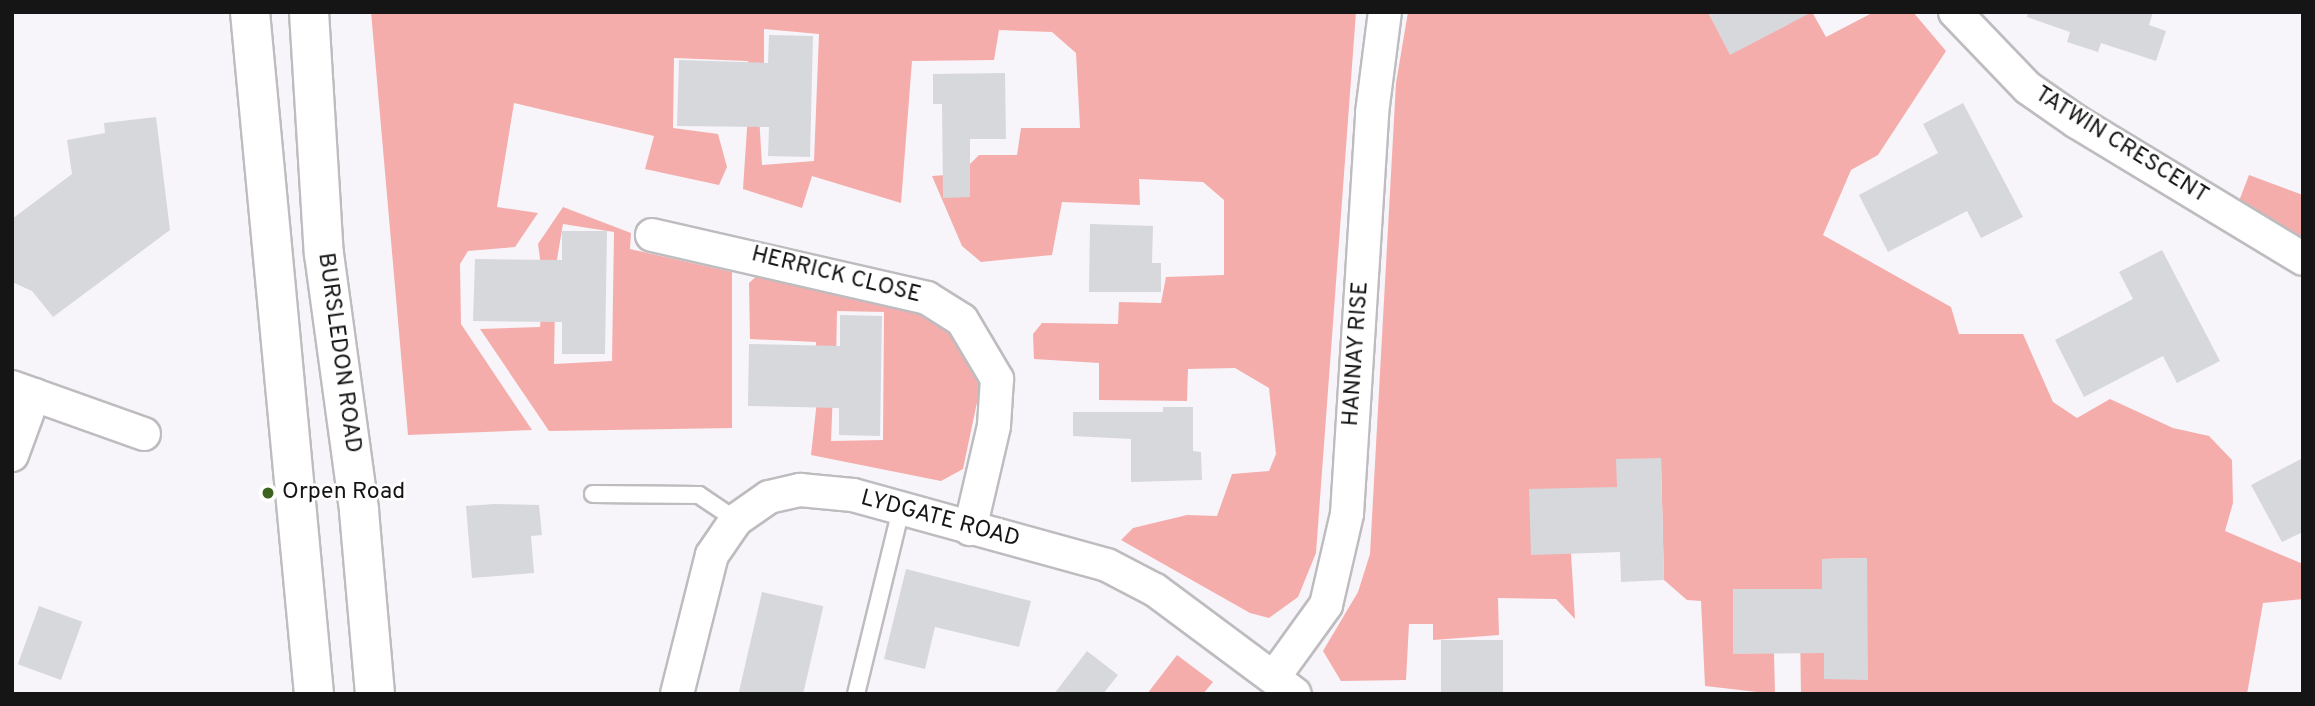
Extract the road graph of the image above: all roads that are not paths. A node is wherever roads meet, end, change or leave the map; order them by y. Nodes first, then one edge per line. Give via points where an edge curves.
1 (250, 12) edge
2 (309, 12) edge
3 (1385, 12) edge
4 (1955, 12) edge
5 (652, 235) dead end
6 (2303, 259) edge
7 (23, 391) edge
8 (144, 434) dead end
9 (12, 455) edge
10 (593, 494) dead end
11 (901, 509) junction
12 (736, 520) junction
13 (970, 529) junction
14 (1285, 685) edge
15 (314, 694) edge
16 (375, 694) edge
17 (677, 694) edge
18 (856, 694) edge

1 - 15 main road
2 - 16 main road, BURSLEDON ROAD via 324,254 359,511
3 - 14 street, HANNAY RISE via 1372,113 1347,514 1325,605
4 - 6 street, TATWIN CRESCENT via 2028,88
5 - 13 street, HERRICK CLOSE via 927,298 962,320 997,379 995,426
7 - 8 street
7 - 9 street
10 - 12 lane via 699,495
11 - 12 street, LYDGATE ROAD via 800,490 769,497
11 - 13 street, LYDGATE ROAD
11 - 18 lane
12 - 17 street, LYDGATE ROAD via 712,555
13 - 14 street, LYDGATE ROAD via 1107,565 1155,590

